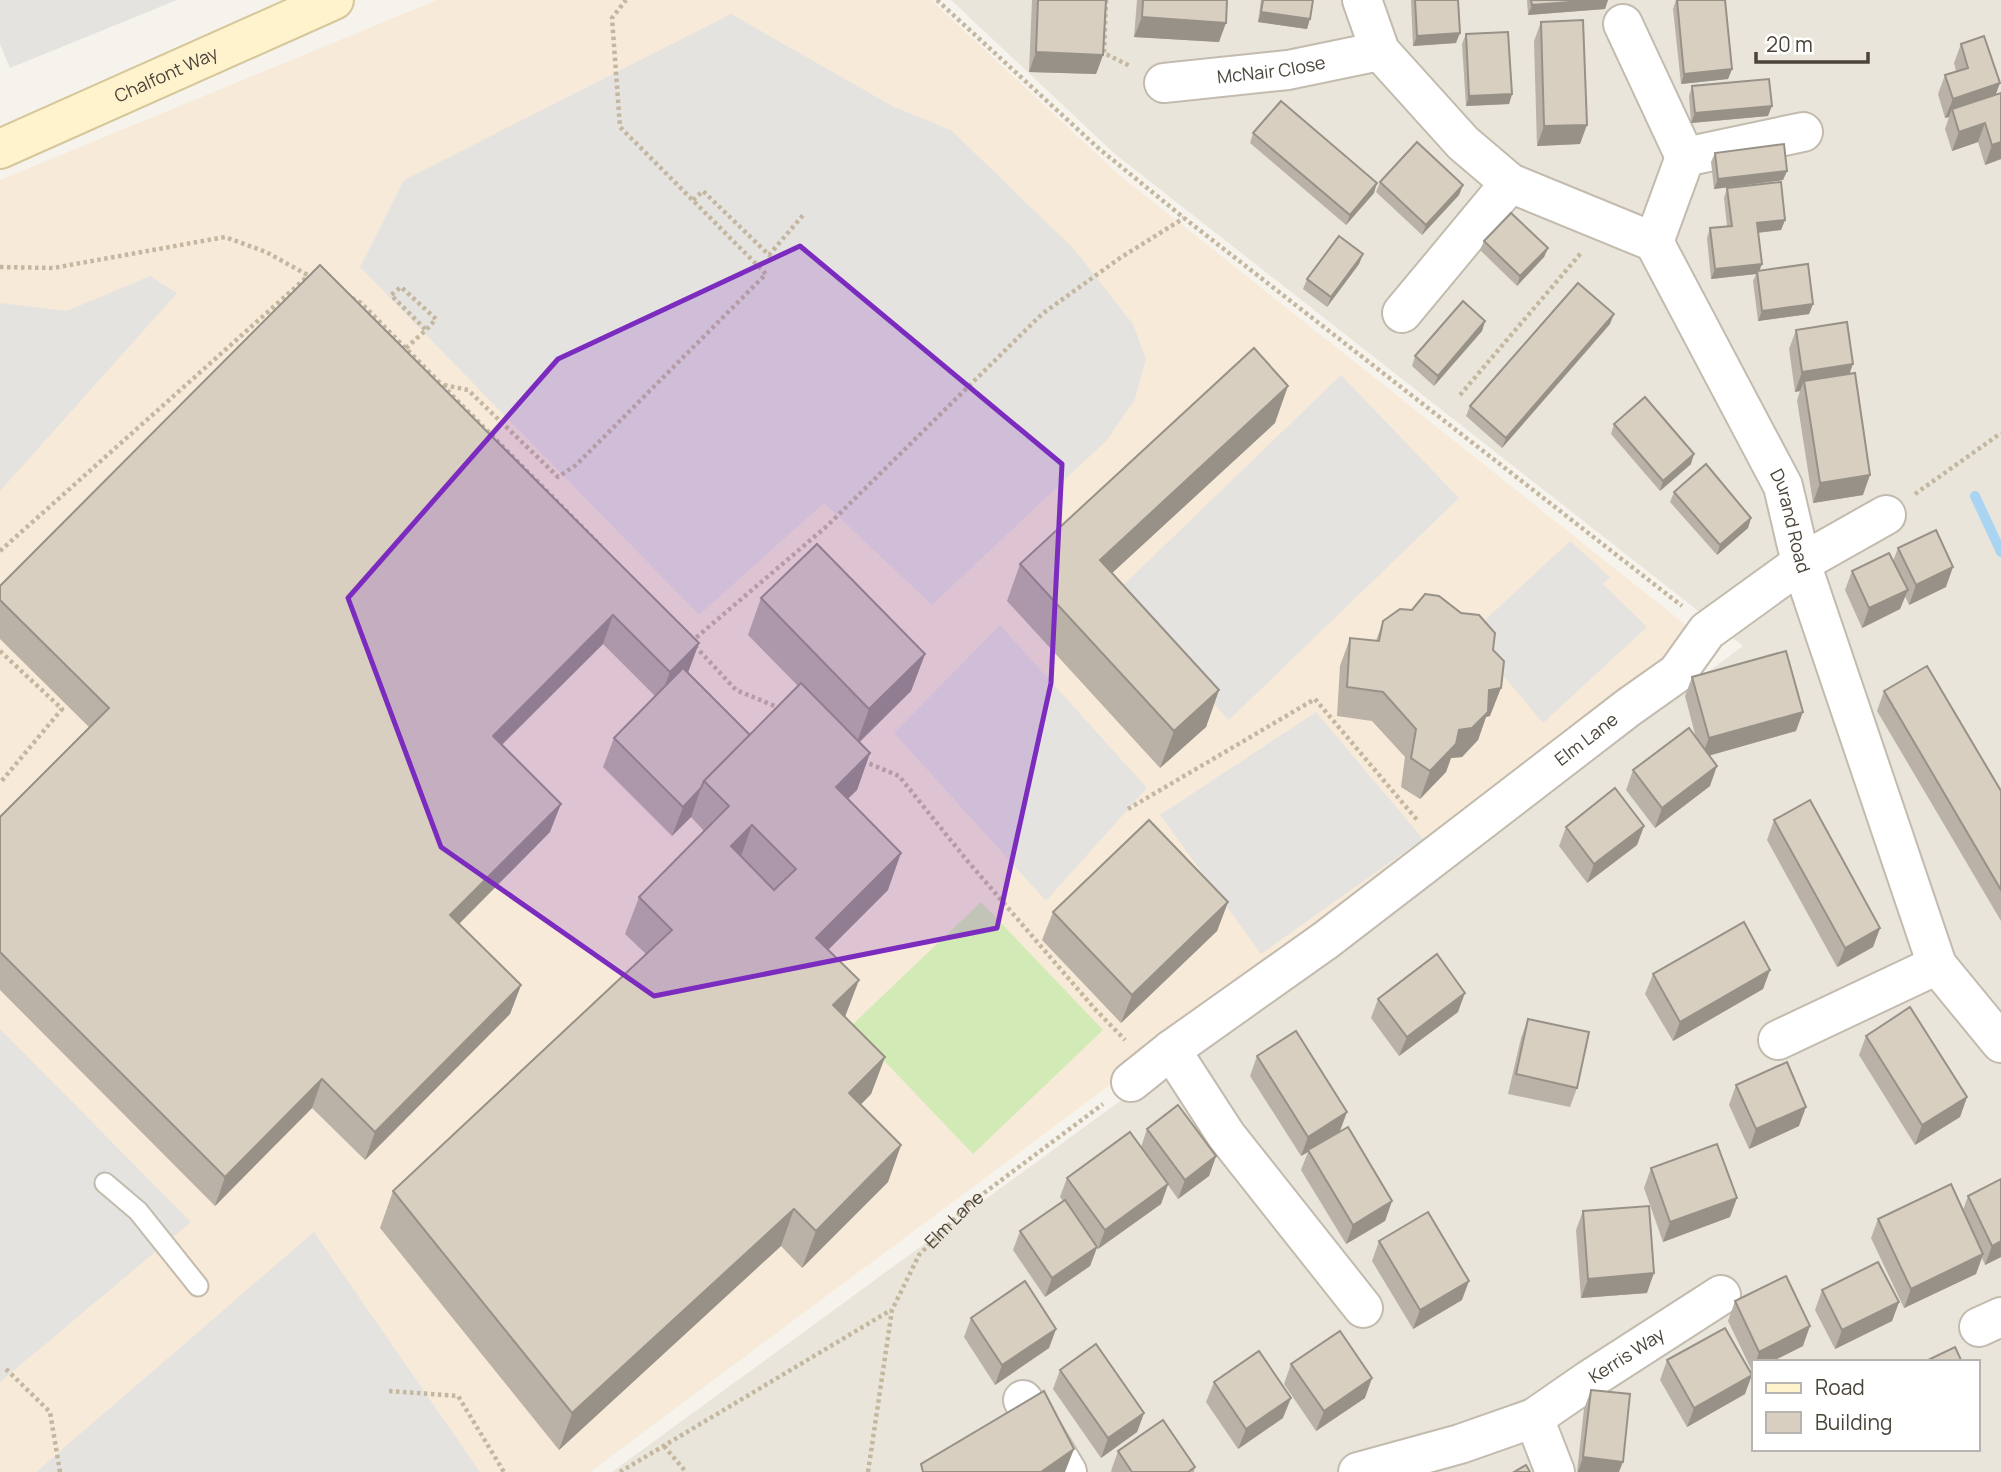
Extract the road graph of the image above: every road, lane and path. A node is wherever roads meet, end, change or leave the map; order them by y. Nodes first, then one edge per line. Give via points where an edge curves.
1 (334, 0) edge
2 (626, 0) edge
3 (937, 0) edge
4 (1106, 0) edge
5 (1362, 0) edge
6 (1623, 24) dead end
7 (1380, 51) junction
8 (1164, 83) joint
9 (1803, 132) dead end
10 (0, 149) edge
11 (1685, 157) junction
12 (1510, 183) junction
13 (693, 200) junction
14 (804, 214) dead end
15 (1184, 218) junction
16 (1606, 223) junction
17 (1654, 242) junction
18 (0, 267) edge
19 (308, 276) junction
20 (319, 281) edge
21 (350, 298) edge
22 (1402, 313) dead end
23 (426, 330) junction
24 (406, 348) junction
25 (442, 385) junction
26 (1460, 396) dead end
27 (2000, 434) edge
28 (1886, 515) joint
29 (604, 550) edge
30 (0, 551) edge
31 (1801, 564) junction
32 (1707, 631) junction
33 (682, 633) edge
34 (692, 643) junction
35 (0, 651) edge
36 (788, 712) edge
37 (861, 760) edge
38 (0, 783) edge
39 (1128, 809) dead end
40 (1443, 851) junction
41 (1937, 965) junction
42 (1779, 1040) dead end
43 (2001, 1043) edge
44 (1150, 1067) junction
45 (105, 1183) dead end
46 (198, 1286) dead end
47 (1721, 1296) dead end
48 (1363, 1308) dead end
49 (892, 1310) junction
50 (6, 1369) dead end
51 (389, 1391) dead end
52 (1023, 1400) edge
53 (1534, 1418) junction
54 (664, 1446) junction
55 (60, 1472) edge
56 (504, 1472) edge
57 (620, 1472) edge
58 (687, 1472) edge
59 (868, 1472) edge
60 (1067, 1472) edge
61 (1358, 1472) edge
62 (1555, 1472) edge

1 - 10 street, Chalfont Way
2 - 13 path via 612,18 620,127
3 - 15 path via 1097,147
4 - 8 path via 1104,53
5 - 7 street
6 - 11 street
7 - 8 street, McNair Close via 1288,70
7 - 12 street via 1463,142
9 - 11 street
11 - 17 street
12 - 16 street
12 - 22 street
13 - 14 path via 702,191 769,255
13 - 25 path via 766,274 576,465 558,477 468,390
15 - 32 path via 1684,607
15 - 34 path via 1042,314 827,526
16 - 17 street
16 - 26 path
17 - 31 street, Durand Road via 1783,486
18 - 19 path via 52,268 225,237 266,252
19 - 20 path
19 - 30 path
21 - 24 path via 361,303
23 - 23 path via 436,319 401,287 391,295
23 - 24 path
24 - 25 path
25 - 29 path
27 - 28 path
28 - 31 street, Elm Lane
31 - 32 street, Elm Lane
31 - 41 street, Durand Road
32 - 40 street, Elm Lane via 1677,673
33 - 34 path
34 - 36 path via 736,690
35 - 38 path via 62,709
37 - 44 path via 899,776 973,868
39 - 40 path via 1315,698
40 - 44 street, Elm Lane
41 - 42 street
41 - 43 street, Durand Road
44 - 48 street via 1226,1135
44 - 49 path, Elm Lane via 968,1205 919,1255
45 - 46 lane via 138,1211
47 - 53 street, Kerris Way
49 - 54 path
49 - 59 path, Elm Lane
50 - 55 path via 50,1412
51 - 56 path via 458,1396
52 - 60 street
53 - 61 street, Kerris Way
53 - 62 street
54 - 57 path
54 - 58 path

